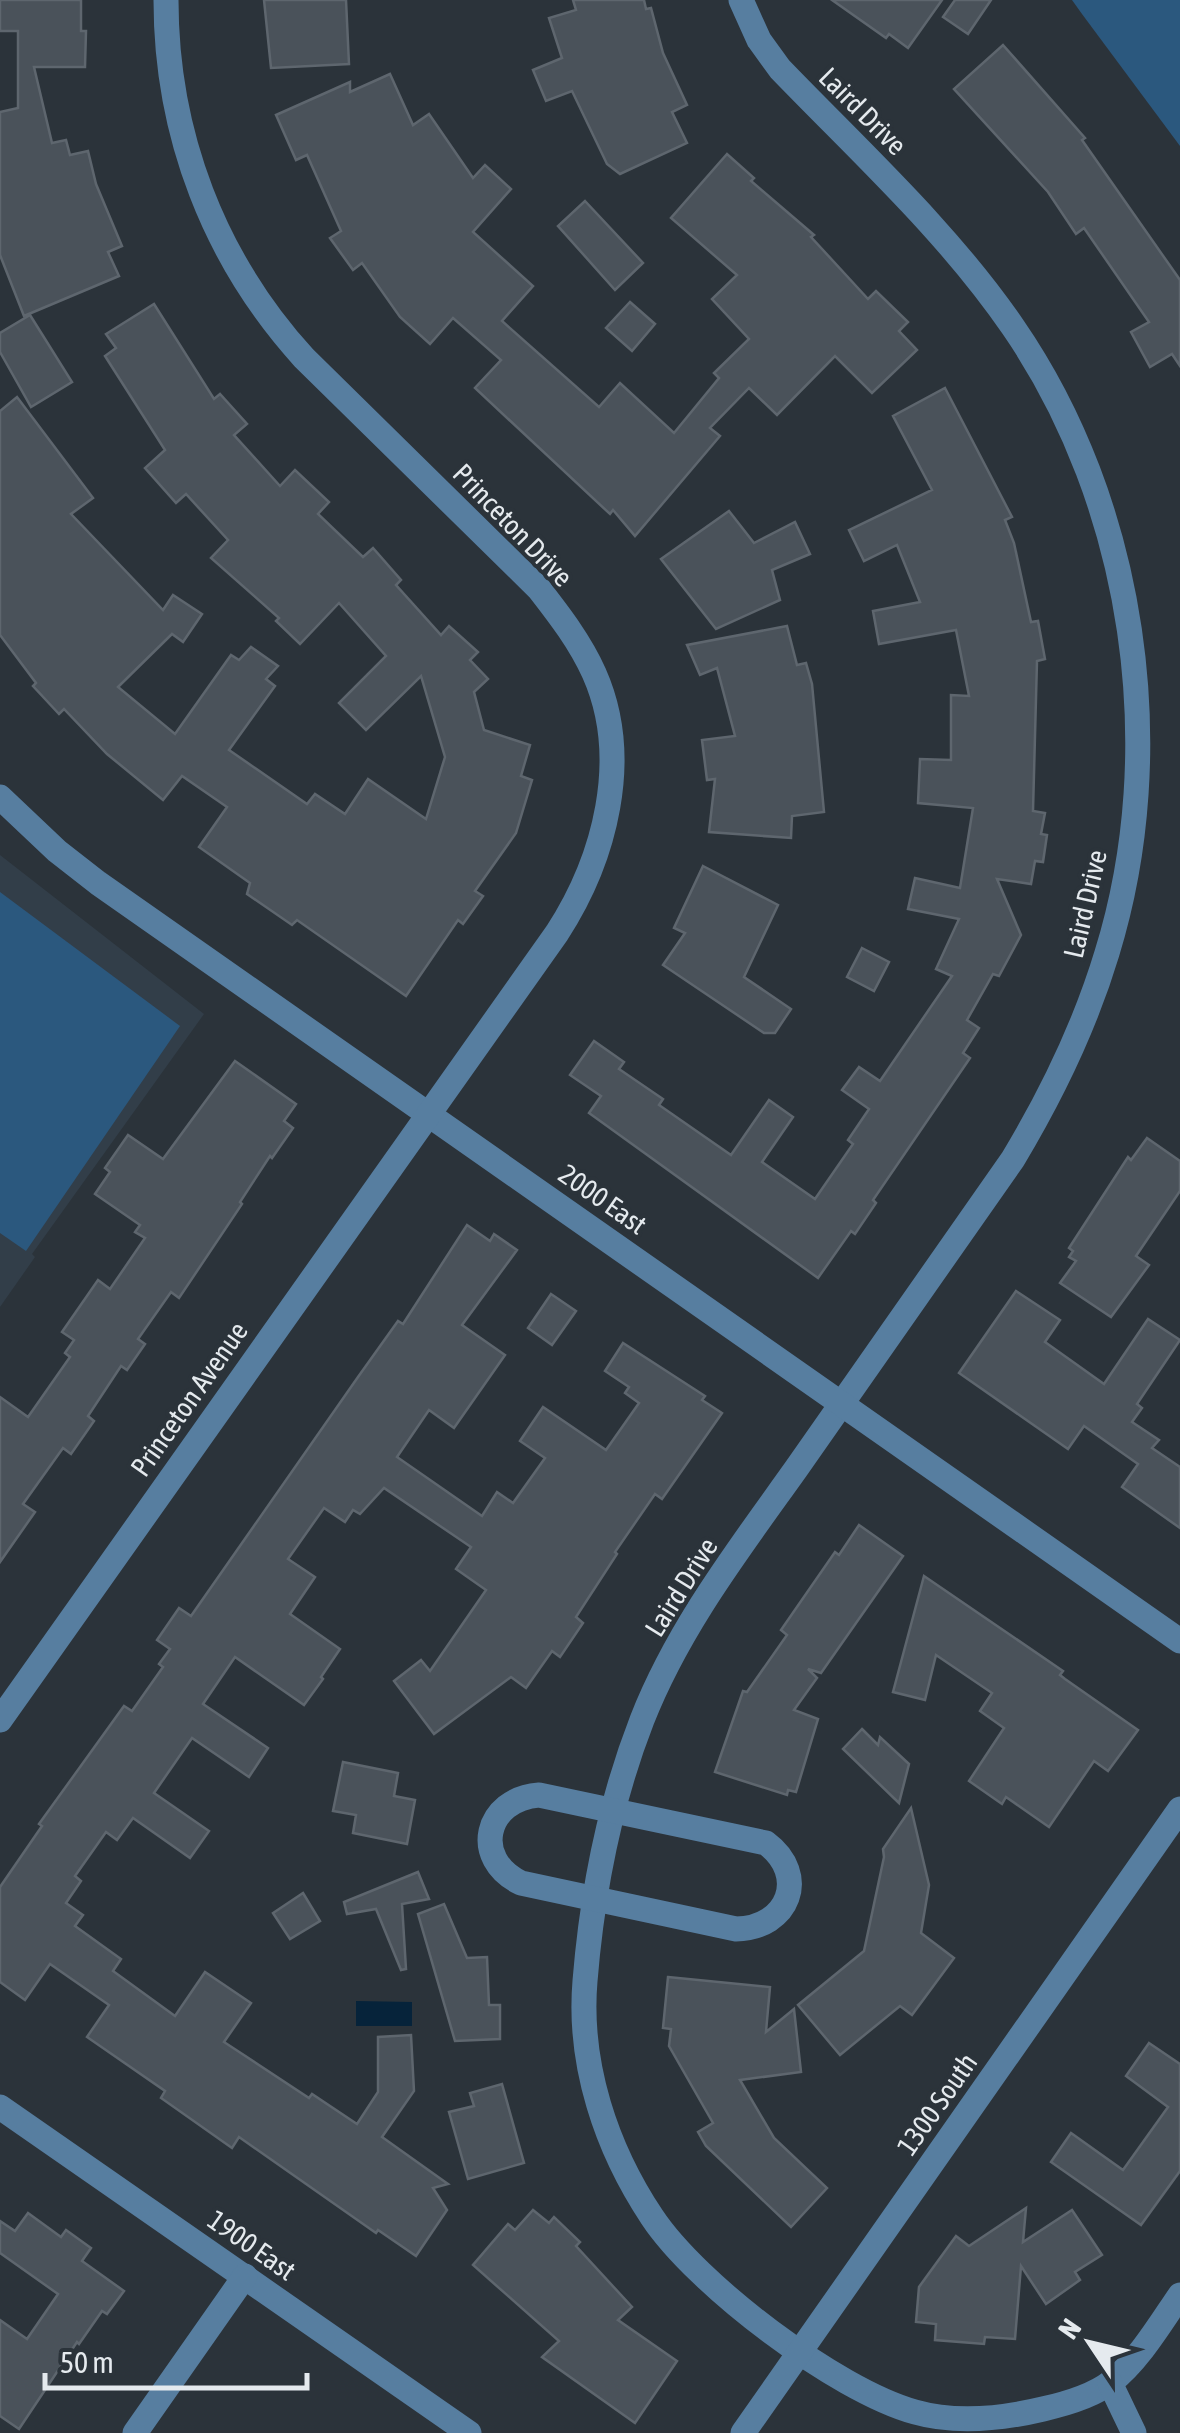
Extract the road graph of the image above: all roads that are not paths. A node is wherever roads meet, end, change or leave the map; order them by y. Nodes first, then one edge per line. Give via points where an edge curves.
1 (166, 0) edge
2 (741, 0) edge
3 (0, 797) edge
4 (428, 1113) junction
5 (842, 1404) junction
6 (1180, 1641) edge
7 (0, 1720) edge
8 (1180, 1808) edge
9 (615, 1810) junction
10 (595, 1899) junction
11 (0, 2107) edge
12 (245, 2276) junction
13 (1180, 2295) edge
14 (800, 2351) junction
15 (1110, 2383) junction
16 (135, 2433) edge
17 (469, 2433) edge
18 (743, 2433) edge
19 (1134, 2433) edge

1 - 4 street, Princeton Drive via 180,127 235,267 304,358 538,589 580,644 606,714 611,789 592,868 557,932
2 - 5 street, Laird Drive via 780,69 954,247 1040,372 1100,507 1126,610 1138,712 1123,889 1075,1040 1013,1160
3 - 4 street, 2000 East via 98,883
4 - 5 street, 2000 East
4 - 7 street, Princeton Avenue
5 - 6 street, 2000 East
5 - 9 street, Laird Drive via 685,1632 643,1716
8 - 14 street, 1300 South
9 - 10 street, Laird Drive
9 - 10 street via 526,1796 504,1807 491,1830 493,1856 508,1877
9 - 10 street via 766,1843 785,1862 789,1889 776,1916 736,1929
10 - 14 street, Laird Drive via 584,1984 585,2049 597,2100 630,2181 696,2268
11 - 12 street, 1900 East
12 - 16 street
12 - 17 street, 1900 East
13 - 15 street
14 - 15 street, Laird Drive via 886,2402 951,2418 1020,2415
14 - 18 street, 1300 South
15 - 19 street

